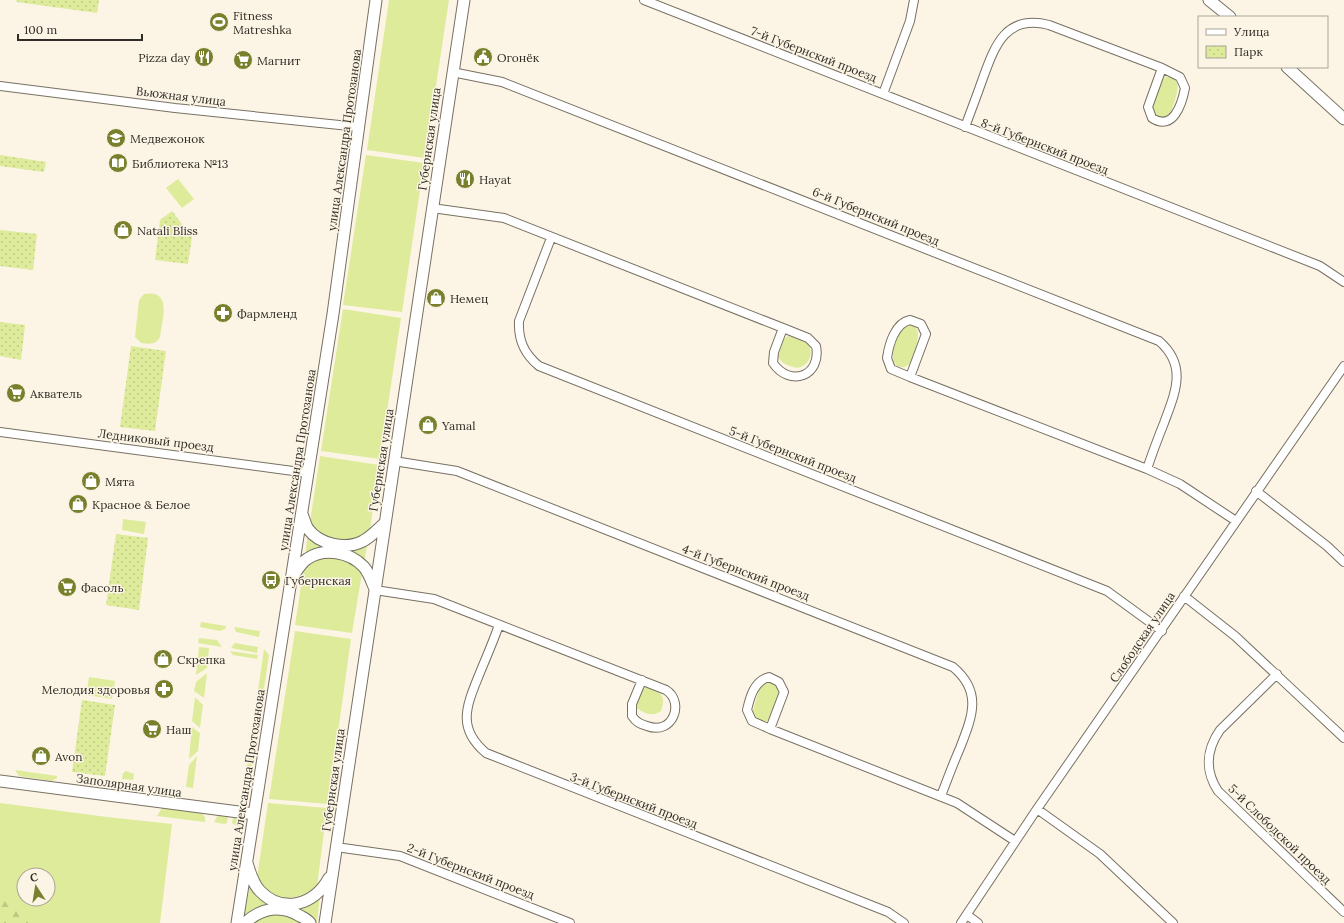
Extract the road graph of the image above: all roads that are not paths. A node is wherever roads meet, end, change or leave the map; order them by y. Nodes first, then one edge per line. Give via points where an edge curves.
1 (376, 0) edge
2 (464, 0) edge
3 (644, 0) edge
4 (914, 0) edge
5 (1209, 0) edge
6 (1229, 16) edge
7 (1162, 68) junction
8 (1288, 68) edge
9 (452, 72) junction
10 (0, 86) edge
11 (883, 94) junction
12 (1344, 119) edge
13 (359, 127) junction
14 (965, 127) junction
15 (432, 208) junction
16 (551, 238) junction
17 (1344, 282) edge
18 (783, 328) junction
19 (1344, 366) edge
20 (910, 377) junction
21 (0, 432) edge
22 (394, 461) junction
23 (1147, 469) junction
24 (308, 473) junction
25 (1256, 491) junction
26 (302, 514) junction
27 (1236, 522) junction
28 (385, 523) junction
29 (1344, 562) edge
30 (292, 577) junction
31 (375, 590) junction
32 (1184, 596) junction
33 (499, 625) junction
34 (1162, 631) junction
35 (1277, 674) junction
36 (642, 680) junction
37 (770, 729) junction
38 (1344, 738) edge
39 (0, 781) edge
40 (941, 796) junction
41 (1037, 809) junction
42 (254, 814) junction
43 (1015, 841) junction
44 (336, 847) junction
45 (246, 859) junction
46 (333, 871) junction
47 (1344, 912) edge
48 (966, 915) junction
49 (237, 923) edge
50 (245, 923) edge
51 (310, 923) edge
52 (325, 923) edge
53 (570, 923) edge
54 (904, 923) edge
55 (961, 923) edge
56 (978, 923) edge
57 (1173, 923) edge

1 - 13 street, улица Александра Протозанова
2 - 9 street, Губернская улица
3 - 11 street, 7-й Губернский проезд
4 - 11 street, 7-й Губернский проезд via 910,21
5 - 6 street
7 - 7 street, 8-й Губернский проезд via 1148,108 1152,118 1162,122 1173,118 1185,88 1180,77
7 - 14 street, 8-й Губернский проезд via 1049,25 1032,22 1023,24 1007,32 996,45
8 - 12 street
9 - 15 street, Губернская улица
9 - 23 street, 6-й Губернский проезд via 502,82 1159,341 1167,348 1174,362 1177,386
10 - 13 street, Вьюжная улица via 175,108
11 - 14 street
13 - 24 street, улица Александра Протозанова
14 - 17 street, 8-й Губернский проезд via 1320,266
15 - 16 street via 504,218
15 - 22 street, Губернская улица
16 - 18 street
16 - 34 street, 5-й Губернский проезд via 518,329 522,346 539,366 1107,591
18 - 18 street via 774,352 774,363 782,371 799,377 804,376 812,368 817,352 816,346 808,338
19 - 25 street, Слободская улица
20 - 20 street via 926,334 921,324 910,320 900,324 887,358 891,369
20 - 23 street
21 - 24 street, Ледниковый проезд
22 - 28 street, Губернская улица
22 - 40 street, 4-й Губернский проезд via 456,471 953,667 967,683 973,705 970,722
23 - 27 street via 1180,484
24 - 26 street, улица Александра Протозанова
25 - 27 street, Слободская улица
25 - 29 street
26 - 28 street via 309,529 321,539 335,544 363,541
26 - 30 street, улица Александра Протозанова
27 - 32 street, Слободская улица
28 - 31 street, Губернская улица
30 - 31 street via 307,559 316,555 337,553 349,556 364,568
30 - 42 street, улица Александра Протозанова
31 - 33 street via 434,599
31 - 44 street, Губернская улица
32 - 34 street, Слободская улица
32 - 35 street via 1235,636
33 - 36 street
33 - 54 street, 3-й Губернский проезд via 470,698 466,715 469,733 486,753 888,912
34 - 41 street, Слободская улица
35 - 38 street
35 - 47 street, 5-й Слободской проезд via 1214,738 1208,756 1210,775 1218,791
36 - 36 street via 666,690 674,698 676,704 672,716 668,725 663,728 657,729 640,724 632,716 632,704
37 - 37 street via 784,692 779,682 768,678 758,682 747,710 752,721
37 - 40 street
39 - 42 street, Заполярная улица
40 - 43 street via 957,803
41 - 43 street, Слободская улица
41 - 57 street via 1100,854
42 - 45 street, улица Александра Протозанова
43 - 48 street, Слободская улица
44 - 46 street, Губернская улица
44 - 53 street, 2-й Губернский проезд via 400,856
45 - 46 street via 259,890 272,900 288,904 302,903 315,896 324,887
45 - 49 street, улица Александра Протозанова
46 - 52 street, Губернская улица
48 - 55 street, Слободская улица
48 - 56 street
50 - 51 street via 260,912 277,908 292,911

